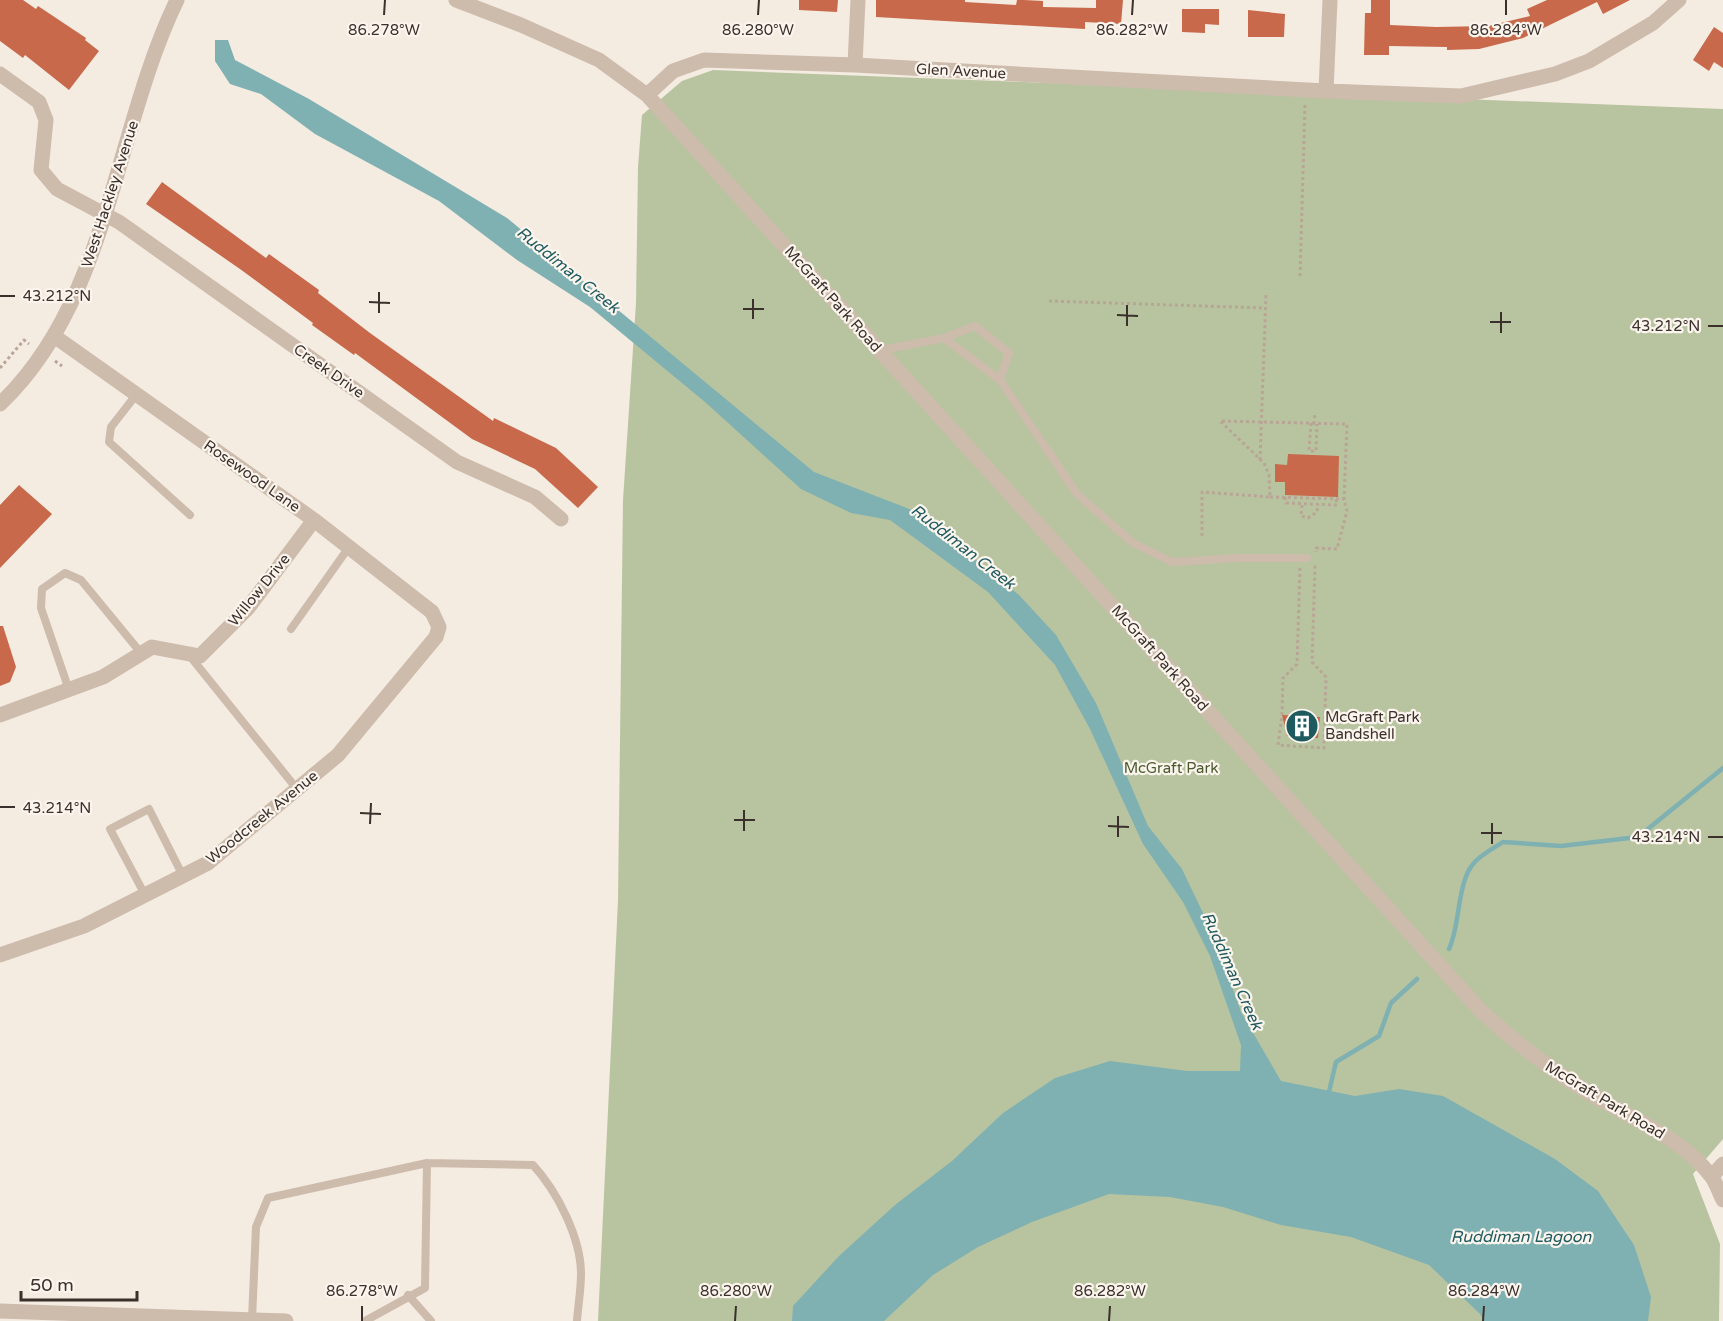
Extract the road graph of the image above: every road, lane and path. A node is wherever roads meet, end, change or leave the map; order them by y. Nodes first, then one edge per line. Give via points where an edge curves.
1 (177, 0) edge
2 (456, 0) edge
3 (858, 0) edge
4 (1330, 0) edge
5 (1679, 0) edge
6 (855, 65) junction
7 (0, 74) edge
8 (1326, 92) junction
9 (647, 95) junction
10 (1305, 104) dead end
11 (104, 211) junction
12 (1300, 276) dead end
13 (1266, 295) dead end
14 (1049, 301) dead end
15 (1265, 308) junction
16 (54, 336) junction
17 (944, 338) junction
18 (880, 350) junction
19 (1000, 380) junction
20 (136, 395) junction
21 (0, 404) edge
22 (1315, 412) dead end
23 (1262, 422) junction
24 (1314, 424) junction
25 (1260, 460) junction
26 (1270, 497) junction
27 (1285, 497) junction
28 (1336, 499) junction
29 (1344, 499) junction
30 (1302, 504) junction
31 (1318, 504) junction
32 (190, 515) dead end
33 (561, 519) dead end
34 (314, 520) junction
35 (1202, 536) dead end
36 (349, 547) junction
37 (1304, 558) joint
38 (439, 627) joint
39 (291, 629) dead end
40 (141, 653) junction
41 (189, 654) junction
42 (69, 690) junction
43 (0, 715) edge
44 (297, 789) junction
45 (183, 876) junction
46 (145, 895) junction
47 (0, 955) edge
48 (427, 1162) junction
49 (1723, 1164) edge
50 (1712, 1176) junction
51 (1723, 1200) edge
52 (408, 1295) junction
53 (0, 1311) edge
54 (176, 1319) edge
55 (252, 1320) edge
56 (286, 1321) edge
57 (365, 1321) edge
58 (431, 1321) edge
59 (577, 1321) edge

1 - 11 street, West Hackley Avenue via 154,57
2 - 9 street via 598,60
3 - 6 street
4 - 8 street
5 - 8 street, Glen Avenue via 1653,23 1589,60 1499,89 1461,96
6 - 8 street, Glen Avenue
6 - 9 street, Glen Avenue via 704,60 673,71
7 - 11 street, Creek Drive via 39,102 46,120 41,170 57,189
9 - 18 street, McGraft Park Road
10 - 12 path
11 - 16 street, West Hackley Avenue via 82,279
11 - 33 street, Creek Drive via 457,462 535,497
13 - 15 path
14 - 15 path
15 - 23 path
16 - 20 street, Rosewood Lane
16 - 21 street, West Hackley Avenue via 28,375
17 - 18 lane
17 - 19 lane
17 - 19 lane via 975,326 1009,353
18 - 50 street, McGraft Park Road via 1481,1011 1539,1061 1664,1134
19 - 37 lane via 1077,494 1133,543 1172,562
20 - 32 lane via 111,427 109,442
20 - 34 street, Rosewood Lane
22 - 24 path
23 - 24 path
23 - 25 path
23 - 25 path via 1220,421
24 - 24 path via 1316,451 1309,451
24 - 29 path via 1347,424
25 - 26 path via 1269,475
26 - 27 path
26 - 35 path via 1202,492
27 - 28 path
27 - 30 path via 1286,503
28 - 29 path
28 - 31 path via 1336,505
29 - 37 path via 1345,526 1337,549 1316,548 1311,662 1326,677 1324,748 1278,745 1283,678 1297,664
30 - 31 path
30 - 31 path via 1301,516 1308,518 1317,512
34 - 36 street, Rosewood Lane
34 - 41 street, Willow Drive via 248,609 200,657
36 - 38 street, Rosewood Lane via 432,612
36 - 39 lane
38 - 44 street, Woodcreek Avenue via 436,637 339,755
40 - 41 street via 152,647
40 - 42 street via 103,677
40 - 42 lane via 81,579 65,573 42,589 41,608
41 - 44 lane
42 - 43 street
44 - 45 street, Woodcreek Avenue via 208,863
45 - 46 street, Woodcreek Avenue
45 - 46 lane via 149,809 110,829
46 - 47 street, Woodcreek Avenue via 84,926
48 - 52 lane via 425,1287
48 - 55 lane via 268,1198 256,1227
48 - 59 lane via 533,1165 550,1183 570,1225 581,1272
49 - 50 street
50 - 51 street
52 - 57 lane
52 - 58 lane
53 - 54 street
54 - 55 street
55 - 56 street

